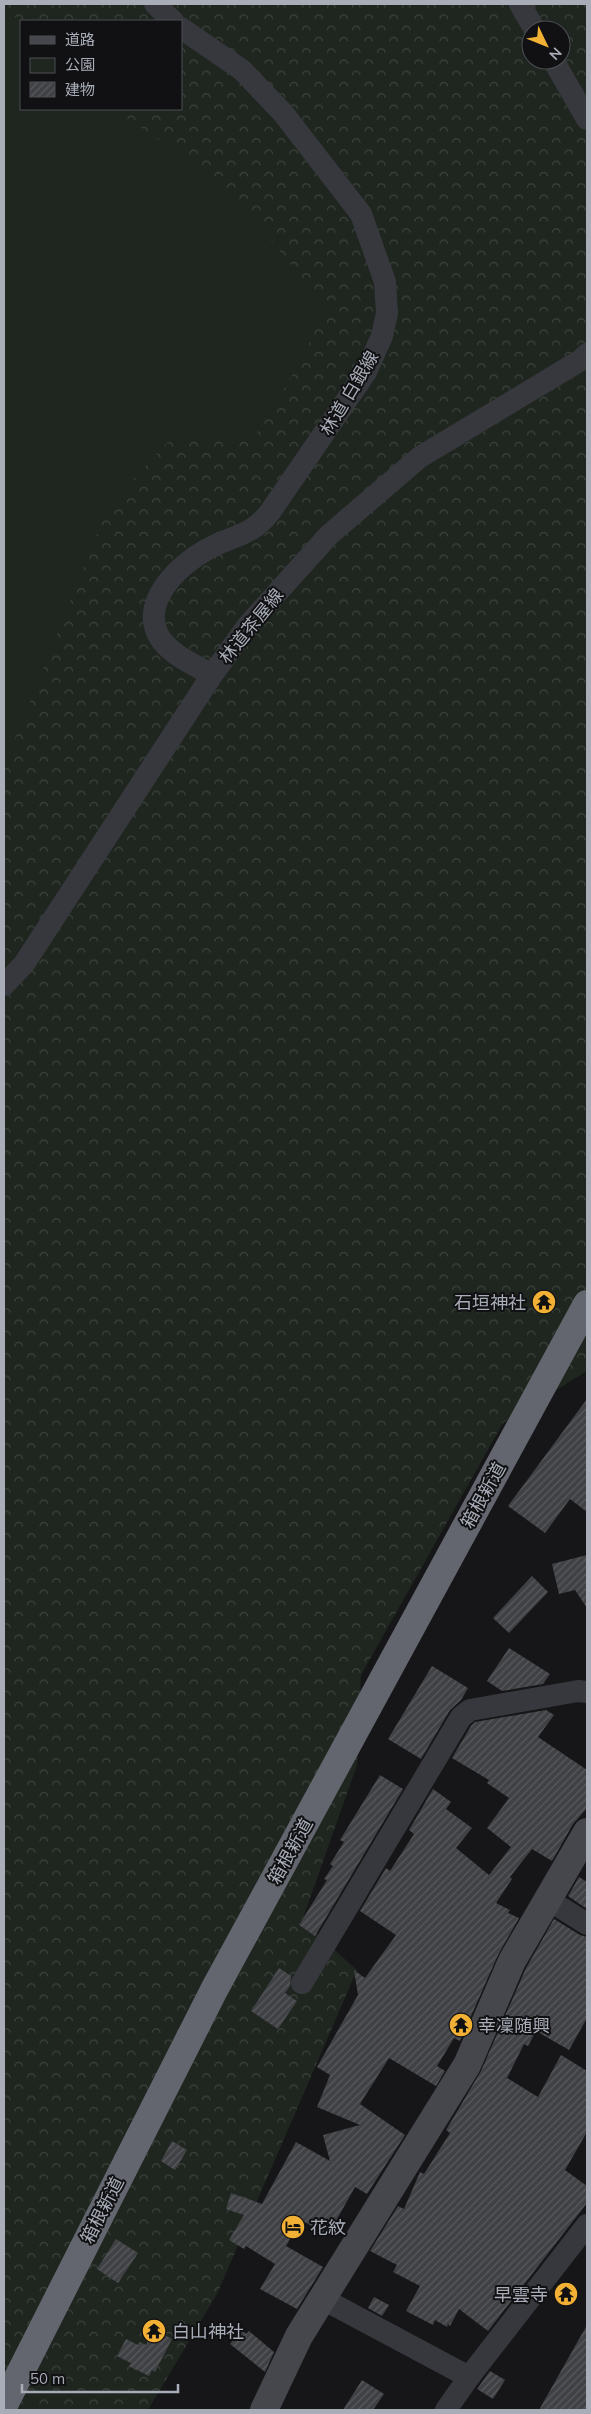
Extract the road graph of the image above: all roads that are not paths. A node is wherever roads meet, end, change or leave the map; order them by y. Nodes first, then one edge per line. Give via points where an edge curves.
1 (155, 4) edge
2 (520, 4) edge
3 (172, 20) edge
4 (530, 20) edge
5 (182, 29) edge
6 (559, 70) edge
7 (587, 119) edge
8 (587, 354) edge
9 (212, 675) junction
10 (4, 985) edge
11 (587, 1304) edge
12 (587, 1692) edge
13 (587, 1832) edge
14 (547, 1899) junction
15 (587, 1924) edge
16 (302, 1983) dead end
17 (587, 2226) edge
18 (323, 2298) junction
19 (469, 2377) junction
20 (4, 2404) edge
21 (264, 2410) edge
22 (446, 2410) edge

1 - 3 street
2 - 4 street
5 - 9 street, 林道 白銀線 via 242,70 283,113 362,214 386,282 387,313 382,336 366,372 270,512 259,526 215,544 183,567 164,586 154,606 154,624 162,640 173,652
6 - 7 street
8 - 9 street, 林道茶屋線 via 412,464 329,535 249,624
9 - 10 street, 林道茶屋線 via 24,964
11 - 20 highway, 箱根新道 via 214,1990
12 - 16 street via 470,1710 462,1717
13 - 14 main road
14 - 15 street
14 - 18 main road via 512,1960 467,2065
17 - 19 street
18 - 19 street
18 - 21 main road via 299,2336
19 - 22 street

